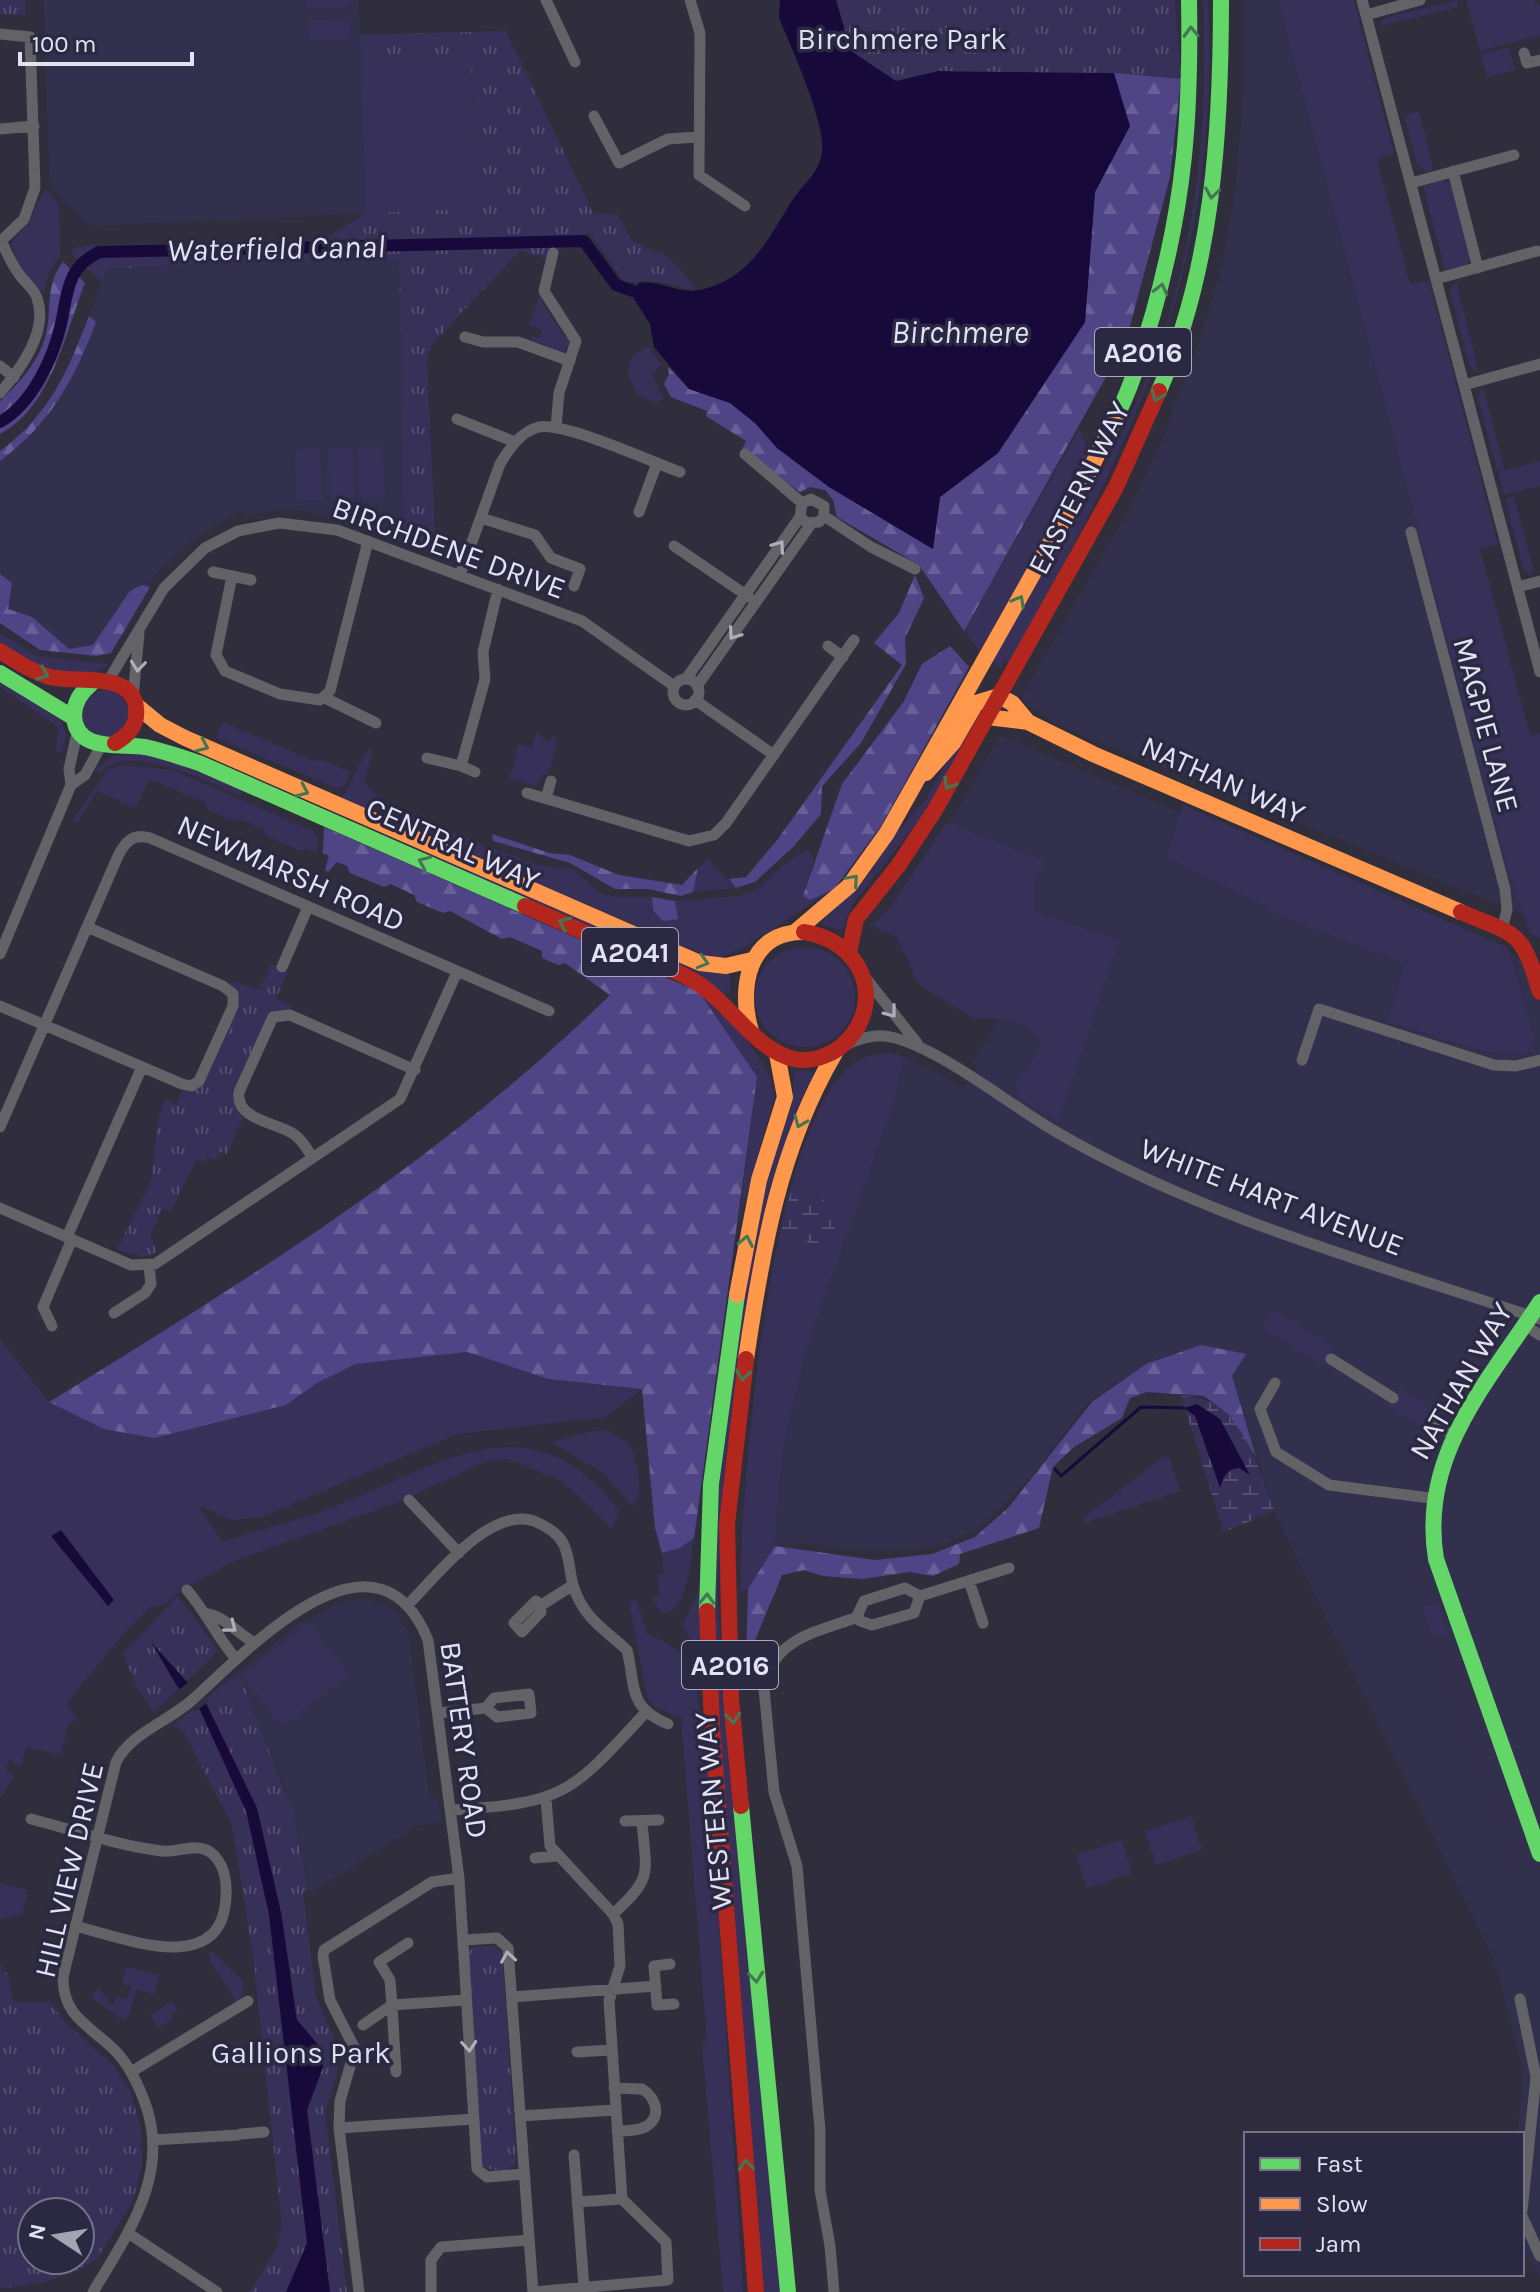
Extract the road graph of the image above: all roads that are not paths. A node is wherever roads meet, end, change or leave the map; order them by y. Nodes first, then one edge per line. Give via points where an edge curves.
1 (546, 0) edge
2 (690, 0) edge
3 (1189, 0) edge
4 (1221, 0) edge
5 (1362, 0) edge
6 (1420, 0) edge
7 (1366, 15) junction
8 (0, 34) edge
9 (1524, 53) dead end
10 (1540, 60) edge
11 (575, 62) dead end
12 (594, 116) dead end
13 (34, 126) junction
14 (0, 129) edge
15 (698, 137) junction
16 (1514, 155) dead end
17 (1453, 171) junction
18 (1411, 183) junction
19 (745, 206) dead end
20 (1, 241) edge
21 (1537, 251) dead end
22 (553, 253) dead end
23 (1478, 268) junction
24 (1436, 279) junction
25 (465, 337) dead end
26 (570, 361) junction
27 (1540, 364) edge
28 (0, 366) edge
29 (14, 377) junction
30 (1464, 385) junction
31 (0, 393) edge
32 (457, 419) dead end
33 (556, 427) junction
34 (515, 442) junction
35 (745, 454) dead end
36 (657, 463) junction
37 (680, 472) dead end
38 (802, 503) junction
39 (639, 512) dead end
40 (824, 516) junction
41 (800, 517) junction
42 (481, 518) junction
43 (811, 524) junction
44 (1411, 532) dead end
45 (368, 541) junction
46 (674, 546) dead end
47 (915, 569) dead end
48 (213, 572) dead end
49 (460, 575) junction
50 (232, 576) junction
51 (251, 580) dead end
52 (1540, 581) edge
53 (574, 586) dead end
54 (1518, 587) junction
55 (498, 589) junction
56 (745, 595) junction
57 (756, 602) junction
58 (139, 634) junction
59 (854, 640) dead end
60 (828, 646) dead end
61 (0, 651) edge
62 (843, 657) junction
63 (1540, 672) edge
64 (0, 673) edge
65 (686, 679) junction
66 (100, 682) junction
67 (674, 686) junction
68 (697, 686) junction
69 (999, 696) junction
70 (325, 698) junction
71 (695, 700) junction
72 (135, 701) junction
73 (987, 717) junction
74 (1028, 722) junction
75 (76, 723) junction
76 (376, 723) dead end
77 (108, 744) junction
78 (774, 755) junction
79 (427, 758) dead end
80 (461, 766) junction
81 (475, 772) dead end
82 (551, 781) dead end
83 (71, 785) junction
84 (912, 789) junction
85 (527, 793) dead end
86 (546, 798) junction
87 (308, 907) junction
88 (87, 927) junction
89 (1502, 930) junction
90 (795, 932) junction
91 (849, 953) junction
92 (0, 954) edge
93 (752, 960) junction
94 (282, 967) dead end
95 (457, 972) junction
96 (867, 979) junction
97 (1540, 992) edge
98 (0, 1006) edge
99 (549, 1011) dead end
100 (45, 1024) junction
101 (751, 1031) junction
102 (917, 1044) junction
103 (841, 1049) junction
104 (777, 1054) junction
105 (1302, 1060) dead end
106 (1540, 1060) edge
107 (142, 1067) junction
108 (415, 1070) junction
109 (0, 1127) edge
110 (313, 1158) junction
111 (0, 1208) edge
112 (70, 1238) junction
113 (149, 1266) junction
114 (1540, 1302) edge
115 (114, 1313) dead end
116 (52, 1326) dead end
117 (1535, 1327) edge
118 (1331, 1359) dead end
119 (1275, 1383) dead end
120 (1393, 1398) dead end
121 (1437, 1425) dead end
122 (1455, 1436) junction
123 (1430, 1498) junction
124 (409, 1500) dead end
125 (459, 1553) junction
126 (1009, 1568) dead end
127 (969, 1581) junction
128 (573, 1585) junction
129 (187, 1590) dead end
130 (920, 1596) junction
131 (407, 1606) junction
132 (540, 1606) dead end
133 (208, 1614) junction
134 (858, 1617) junction
135 (983, 1623) dead end
136 (253, 1642) junction
137 (235, 1658) junction
138 (486, 1708) dead end
139 (439, 1713) junction
140 (645, 1713) junction
141 (668, 1724) dead end
142 (546, 1799) junction
143 (451, 1810) junction
144 (31, 1819) dead end
145 (659, 1820) dead end
146 (625, 1821) dead end
147 (642, 1822) junction
148 (97, 1836) junction
149 (1540, 1854) edge
150 (557, 1856) junction
151 (535, 1858) dead end
152 (459, 1878) junction
153 (613, 1914) junction
154 (75, 1926) junction
155 (463, 1940) junction
156 (408, 1943) dead end
157 (670, 1964) dead end
158 (656, 1986) junction
159 (612, 1990) junction
160 (512, 1997) junction
161 (1520, 1999) dead end
162 (466, 2000) junction
163 (248, 2001) dead end
164 (674, 2004) dead end
165 (392, 2005) junction
166 (363, 2025) dead end
167 (611, 2050) junction
168 (577, 2052) dead end
169 (131, 2072) junction
170 (396, 2072) dead end
171 (614, 2088) junction
172 (615, 2110) junction
173 (520, 2116) junction
174 (474, 2119) junction
175 (339, 2128) junction
176 (617, 2131) junction
177 (264, 2132) dead end
178 (153, 2140) junction
179 (574, 2155) dead end
180 (524, 2174) junction
181 (1524, 2194) edge
182 (622, 2199) junction
183 (577, 2202) junction
184 (1524, 2218) edge
185 (128, 2233) junction
186 (529, 2240) junction
187 (1540, 2256) edge
188 (584, 2288) junction
189 (93, 2292) edge
190 (217, 2292) edge
191 (359, 2292) edge
192 (431, 2292) edge
193 (533, 2292) edge
194 (754, 2292) edge
195 (788, 2292) edge
196 (834, 2292) edge

1 - 11 street
2 - 15 street via 700,33
84 -> 3 main road, EASTERN WAY / A2016 via 1078,494 1132,386 1159,299 1182,186 1191,101
4 -> 69 main road, EASTERN WAY / A2016 via 1218,145 1186,317 1143,432 1116,487
5 - 7 street
6 - 7 street
7 - 18 street
8 - 13 street via 30,37
9 - 10 street via 1527,63
12 - 15 street via 619,163 668,139
13 - 14 street
13 - 20 street via 33,200 17,229
15 - 19 street via 699,175
16 - 17 street
17 - 18 street
17 - 23 street
18 - 24 street
20 - 29 street via 33,289 40,311 35,337
21 - 23 street
22 - 26 street via 544,291 576,341
23 - 24 street
24 - 30 street
25 - 26 street via 518,342
26 - 33 street via 559,393
27 - 30 street
28 - 29 street
29 - 31 street
30 - 54 street
32 - 34 street
33 - 34 street via 540,427
33 - 36 street
34 - 42 street via 500,464
35 - 38 street
36 - 37 street
36 - 39 street
38 - 40 street via 816,500 824,506
38 - 41 street
40 - 43 street
40 - 47 street
41 - 43 street
56 -> 41 street
42 - 49 street
42 - 53 street via 535,535 551,558 580,569
43 - 57 street
44 - 89 street, MAGPIE LANE via 1505,889
45 - 49 street, BIRCHDENE DRIVE
45 - 58 street, BIRCHDENE DRIVE via 298,523 238,531 194,556 173,576
45 - 70 street
46 - 56 street
48 - 50 street
49 - 55 street, BIRCHDENE DRIVE
50 - 51 street
50 - 70 street via 216,655 221,669 280,694
52 - 54 street
54 - 63 street
55 - 67 street, BIRCHDENE DRIVE via 582,621
55 - 80 street via 483,652 485,679
56 - 57 street
56 - 65 street
57 -> 68 street
58 - 66 street, BIRCHDENE DRIVE
58 -> 72 street, BIRCHDENE DRIVE
59 - 62 street
60 - 62 street
61 -> 66 main road, CENTRAL WAY / A2041 via 54,679
62 - 78 street
64 - 75 main road, CENTRAL WAY / A2041
65 - 67 street
65 - 68 street
66 - 72 main road, CENTRAL WAY / A2041 via 118,683
66 - 75 main road via 77,697
67 - 71 street, BIRCHDENE DRIVE via 679,703
68 - 71 street
69 - 73 main road, EASTERN WAY / A2016
69 - 74 main road, NATHAN WAY
69 - 84 main road via 976,703 953,743
70 - 76 street
71 - 78 street, BIRCHDENE DRIVE
72 - 77 main road via 133,728
72 -> 93 main road, CENTRAL WAY / A2041 via 160,725 185,738 686,957 713,966
73 - 74 main road, NATHAN WAY
73 -> 91 main road, EASTERN WAY / A2016 via 912,846 856,919
74 - 89 main road, NATHAN WAY
75 - 77 main road, CENTRAL WAY / A2041 via 92,742
75 - 83 street
77 - 83 street
101 -> 77 main road, CENTRAL WAY / A2041 via 693,980 199,763 168,752
78 - 86 street via 723,828 696,841
79 - 80 street
80 - 81 street
82 - 86 street
83 - 92 street
90 -> 84 main road, EASTERN WAY / A2016 via 861,871
85 - 86 street
87 - 88 street, NEWMARSH ROAD via 143,836 124,845
87 - 94 street
87 - 95 street, NEWMARSH ROAD
88 - 100 street, NEWMARSH ROAD
88 - 107 street via 233,994 233,1006 196,1083 182,1084
89 - 97 main road, NATHAN WAY via 1526,947
90 - 91 main road via 827,938
90 - 93 main road via 766,945
91 - 96 main road
93 - 101 main road via 741,987
95 - 99 street, NEWMARSH ROAD
95 - 108 street
96 -> 102 street, WHITE HART AVENUE
96 - 103 main road via 864,1020
98 - 100 street
100 - 107 street
100 - 109 street, NEWMARSH ROAD
101 - 104 main road
102 - 103 street, WHITE HART AVENUE via 869,1036
102 - 117 street, WHITE HART AVENUE via 1054,1130 1140,1175
103 - 104 main road via 805,1060
103 -> 195 main road, WESTERN WAY / A2016 via 812,1092 788,1152 763,1243 727,1524 731,1699
194 -> 104 main road, WESTERN WAY / A2016 via 707,1613 711,1484 735,1303 759,1180 785,1097
105 - 106 street via 1319,1009 1494,1065
107 - 112 street
108 - 110 street via 400,1099
108 - 110 street via 290,1015 273,1017 238,1102 244,1111 295,1135
110 - 113 street
111 - 112 street
112 - 113 street via 131,1265
112 - 116 street via 43,1307
113 - 115 street via 151,1284 145,1293
114 - 117 main road, NATHAN WAY
117 - 122 main road, NATHAN WAY
118 - 120 street
119 - 123 street via 1260,1409 1276,1452 1329,1485
121 - 122 street
122 - 123 main road, NATHAN WAY
123 - 149 main road, NATHAN WAY via 1433,1551
124 - 125 street
125 - 128 street via 495,1524 524,1518 562,1541
125 - 131 street
126 - 127 street
127 - 130 street
127 - 135 street
128 - 132 street
128 - 140 street via 596,1627 627,1650 631,1682
129 - 133 street
130 - 134 street via 905,1588 864,1601
130 - 134 street via 914,1613 872,1625
131 - 136 street via 380,1590 351,1588 307,1604
131 - 139 street, BATTERY ROAD via 428,1640
133 -> 136 street
133 - 137 street via 209,1625
134 - 196 street via 805,1635 780,1650 764,1689 774,1792 797,1866 820,2130 820,2190
136 - 137 street
137 - 148 street, HILL VIEW DRIVE via 188,1703 122,1751
138 - 139 street
139 - 143 street, BATTERY ROAD
140 - 141 street
140 - 142 street via 587,1776
142 - 143 street
142 - 150 street via 550,1846
143 - 152 street, BATTERY ROAD
144 - 148 street
145 - 147 street
146 - 147 street
147 - 153 street via 646,1876 641,1889
148 - 154 street, HILL VIEW DRIVE
148 - 154 street via 165,1852 192,1848 211,1853 224,1871 223,1914 217,1930 200,1944 153,1946
150 - 151 street
150 - 153 street
152 - 155 street, BATTERY ROAD
152 - 175 street via 432,1882 324,1950 330,2000 355,2049 340,2101
153 - 159 street via 620,1966
154 - 169 street, HILL VIEW DRIVE via 63,1977 66,2004
160 -> 155 street via 504,1941
155 - 162 street, BATTERY ROAD
156 - 165 street via 379,1962 390,1980
157 - 158 street via 654,1966
158 - 159 street
158 - 164 street via 657,2005
159 - 160 street
159 - 167 street
160 - 173 street
161 - 181 street via 1536,2077
162 - 165 street
162 -> 174 street, BATTERY ROAD
163 - 169 street
165 - 166 street
165 - 170 street
167 - 168 street
167 - 171 street
169 - 178 street, HILL VIEW DRIVE via 147,2108
171 - 172 street
171 - 176 street via 642,2089 656,2109 644,2128
172 - 173 street
172 - 176 street
173 - 180 street
174 - 175 street
174 - 180 street, BATTERY ROAD via 481,2174
175 - 191 street
176 - 182 street
177 - 178 street
178 - 185 street, HILL VIEW DRIVE via 151,2178
179 - 183 street
180 - 186 street
182 - 183 street
182 - 188 street via 666,2242 668,2280
183 - 188 street
184 - 187 street
185 - 189 street, HILL VIEW DRIVE
185 - 190 street
186 - 192 street via 441,2247 431,2260
186 - 193 street
188 - 193 street

